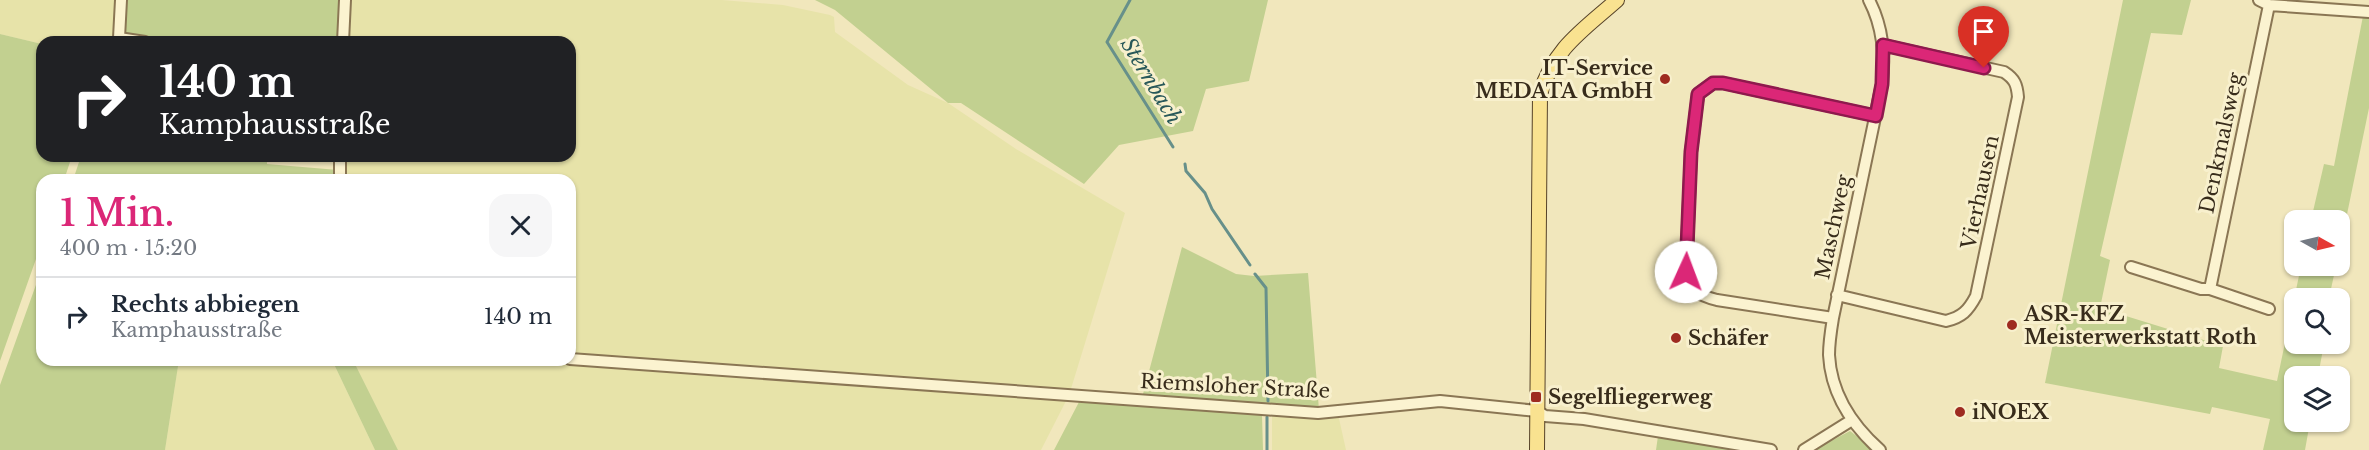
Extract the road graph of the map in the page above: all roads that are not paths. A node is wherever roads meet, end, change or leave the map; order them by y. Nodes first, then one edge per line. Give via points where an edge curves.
1 (121, 0) edge
2 (345, 0) edge
3 (1617, 0) edge
4 (1869, 0) edge
5 (2264, 2) edge
6 (2369, 12) edge
7 (119, 36) edge
8 (343, 36) edge
9 (1883, 45) junction
10 (1876, 116) junction
11 (2131, 267) dead end
12 (2210, 289) junction
13 (1837, 295) junction
14 (2269, 309) dead end
15 (1833, 318) junction
16 (576, 359) edge
17 (1537, 411) junction
18 (1852, 420) junction
19 (1537, 450) edge
20 (1772, 450) edge
21 (1804, 450) edge
22 (1880, 450) edge

1 - 7 street
2 - 8 street
3 - 17 main road via 1559,53 1540,94
4 - 9 street, Maschweg via 1877,15
5 - 6 street, Denkmalsweg
5 - 12 street, Denkmalsweg
9 - 10 street, Maschweg
9 - 13 street, Vierhausen via 2004,72 2018,86 2018,97 1976,296 1969,309 1959,318 1946,321
10 - 13 street, Maschweg
10 - 15 street via 1723,83 1713,83 1698,94 1691,152 1686,272 1691,285 1700,296 1717,300
11 - 12 street
12 - 14 street
13 - 15 street, Maschweg
15 - 18 street, Maschweg via 1831,371
16 - 17 street, Riemsloher Straße via 1318,413 1440,401
17 - 19 main road
17 - 20 street, Riemsloher Straße via 1545,416
18 - 21 street
18 - 22 street, Maschweg

